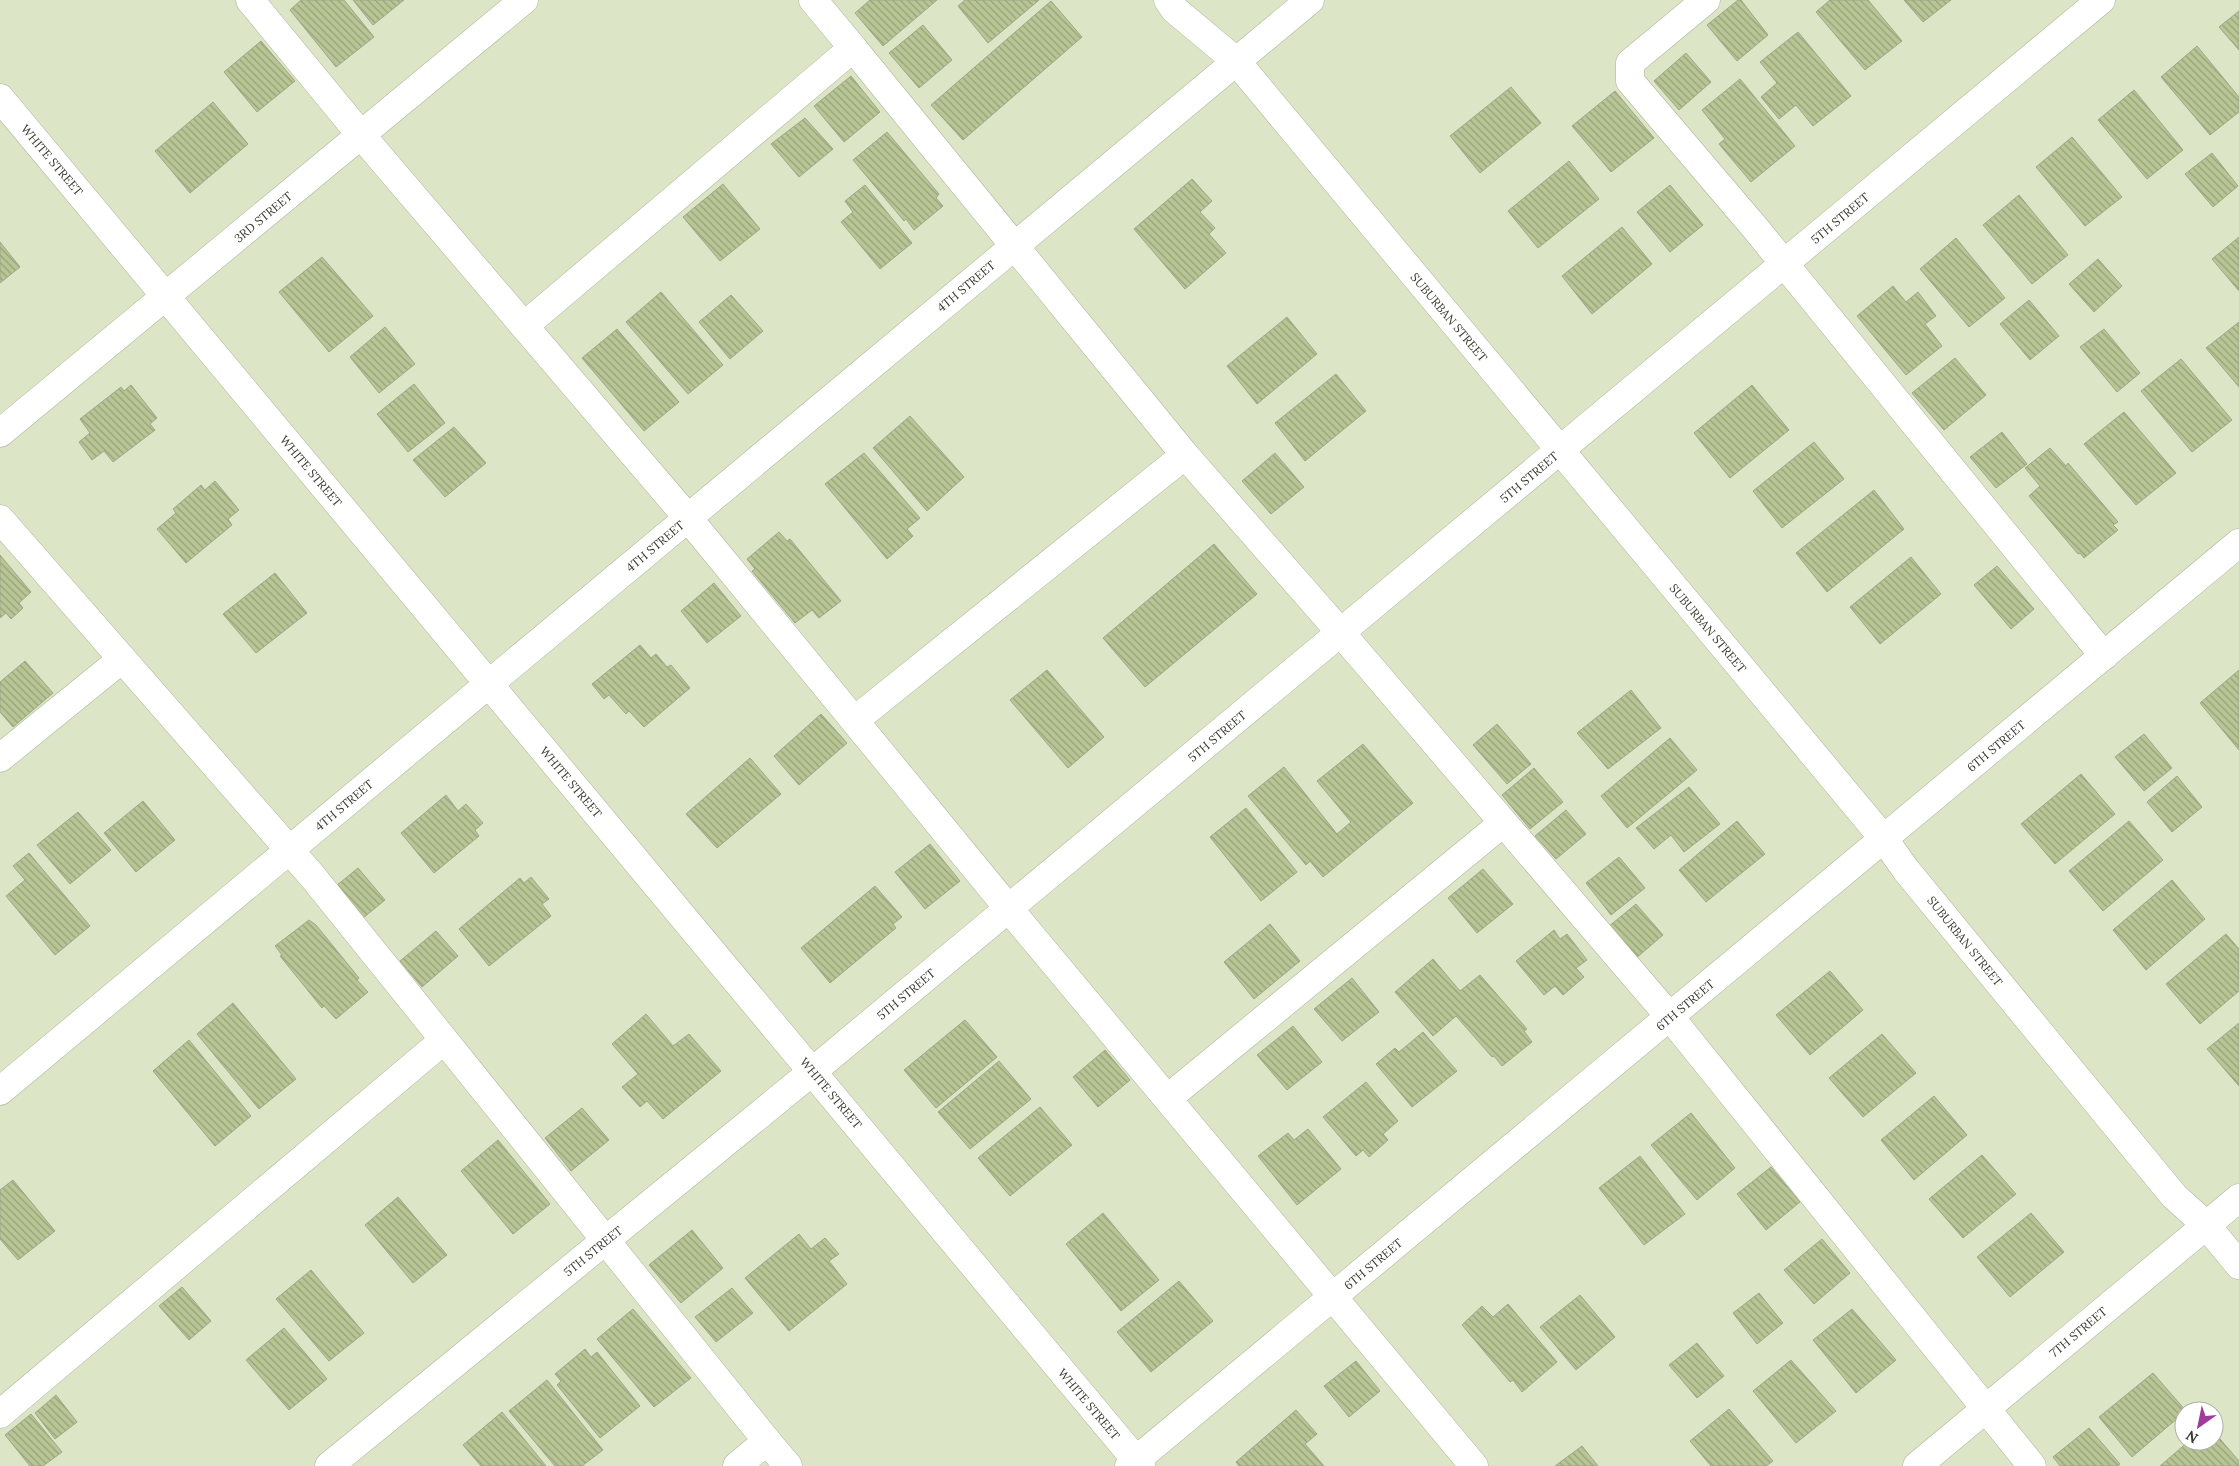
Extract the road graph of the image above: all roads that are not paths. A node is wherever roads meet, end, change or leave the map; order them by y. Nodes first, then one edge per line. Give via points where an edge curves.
1 (250, 0) edge
2 (524, 0) edge
3 (813, 0) edge
4 (1168, 0) edge
5 (1310, 0) edge
6 (1706, 0) edge
7 (2101, 0) edge
8 (853, 48) junction
9 (1236, 61) junction
10 (0, 98) edge
11 (361, 136) junction
12 (1015, 246) junction
13 (1784, 265) junction
14 (167, 297) junction
15 (524, 326) junction
16 (0, 433) edge
17 (1560, 451) junction
18 (1185, 455) junction
19 (688, 518) junction
20 (0, 519) edge
21 (2239, 543) edge
22 (1341, 633) junction
23 (2104, 656) junction
24 (122, 659) junction
25 (490, 684) junction
26 (854, 720) junction
27 (0, 758) edge
28 (1503, 823) junction
29 (1884, 839) junction
30 (289, 851) junction
31 (1009, 909) junction
32 (1670, 1017) junction
33 (444, 1040) junction
34 (813, 1071) junction
35 (0, 1091) edge
36 (1168, 1098) junction
37 (2239, 1198) edge
38 (2206, 1226) junction
39 (606, 1240) junction
40 (2239, 1265) edge
41 (1334, 1296) junction
42 (1986, 1409) junction
43 (0, 1414) edge
44 (767, 1442) junction
45 (1136, 1464) edge
46 (329, 1466) edge
47 (737, 1466) edge
48 (788, 1466) edge
49 (1474, 1466) edge
50 (1917, 1466) edge
51 (2032, 1466) edge

1 - 11 street
2 - 11 street, 3RD STREET
3 - 8 street
4 - 9 street, SUBURBAN STREET
5 - 9 street, 4TH STREET
6 - 13 street via 1630,63 1630,81
7 - 13 street, 5TH STREET
8 - 12 street
8 - 15 street
9 - 12 street, 4TH STREET
9 - 17 street, SUBURBAN STREET
10 - 14 street, WHITE STREET
11 - 14 street, 3RD STREET
11 - 15 street
12 - 18 street
12 - 19 street, 4TH STREET
13 - 17 street, 5TH STREET
13 - 23 street
14 - 16 street, 3RD STREET
14 - 25 street, WHITE STREET
15 - 19 street
17 - 22 street, 5TH STREET
17 - 29 street, SUBURBAN STREET
18 - 22 street
18 - 26 street
19 - 25 street, 4TH STREET
19 - 26 street
20 - 24 street
21 - 23 street, 6TH STREET
22 - 28 street
22 - 31 street, 5TH STREET
23 - 29 street, 6TH STREET
24 - 27 street
24 - 30 street
25 - 30 street, 4TH STREET
25 - 34 street, WHITE STREET
26 - 31 street
28 - 32 street
28 - 36 street
29 - 32 street, 6TH STREET
29 - 38 street, SUBURBAN STREET via 2174,1196
30 - 33 street
30 - 35 street, 4TH STREET
31 - 34 street, 5TH STREET
31 - 36 street
32 - 41 street, 6TH STREET
32 - 42 street
33 - 39 street
33 - 43 street
34 - 39 street, 5TH STREET
34 - 45 street, WHITE STREET
36 - 41 street
37 - 38 street, 7TH STREET
38 - 40 street, SUBURBAN STREET
38 - 42 street, 7TH STREET
39 - 44 street
39 - 46 street, 5TH STREET
41 - 45 street, 6TH STREET
41 - 49 street
42 - 50 street, 7TH STREET
42 - 51 street
44 - 47 street
44 - 48 street

